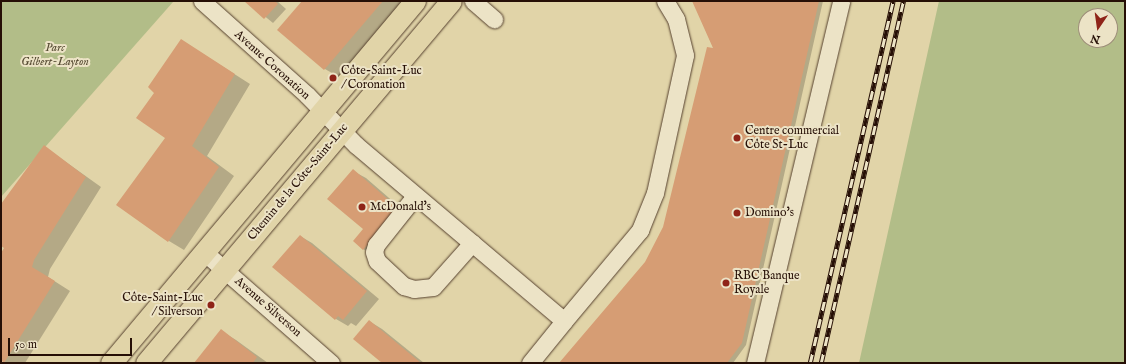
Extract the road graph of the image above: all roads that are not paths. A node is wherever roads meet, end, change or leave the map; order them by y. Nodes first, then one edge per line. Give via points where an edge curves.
1 (202, 1) edge
2 (415, 1) edge
3 (451, 1) edge
4 (473, 1) edge
5 (665, 1) edge
6 (841, 1) edge
7 (494, 19) dead end
8 (323, 110) junction
9 (343, 129) junction
10 (415, 196) junction
11 (472, 242) junction
12 (204, 252) junction
13 (224, 270) junction
14 (564, 321) junction
15 (111, 363) edge
16 (146, 363) edge
17 (331, 363) edge
18 (530, 363) edge
19 (755, 363) edge

1 - 8 street, Avenue Coronation
2 - 8 main road
3 - 9 main road, Chemin de la Côte-Saint-Luc
4 - 7 street
5 - 14 street via 676,19 686,55 655,193 640,230
6 - 19 street
8 - 9 street, Avenue Coronation
8 - 12 main road
9 - 10 street, Avenue Coronation via 356,145
9 - 13 main road, Chemin de la Côte-Saint-Luc
10 - 11 street, Avenue Coronation
10 - 11 street via 376,245 374,252 377,261 404,286 414,289 433,287
11 - 14 street, Avenue Coronation
12 - 13 street, Avenue Silverson
12 - 15 main road
13 - 16 main road, Chemin de la Côte-Saint-Luc
13 - 17 street, Avenue Silverson
14 - 18 street

